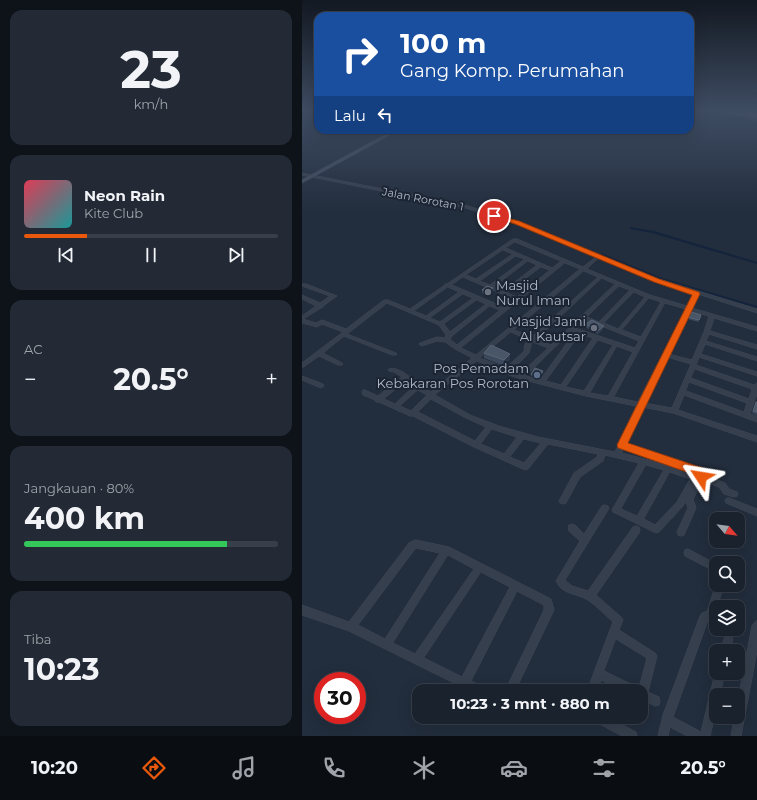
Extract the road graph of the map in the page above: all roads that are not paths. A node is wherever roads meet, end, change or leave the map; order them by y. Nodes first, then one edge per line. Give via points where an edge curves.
1 (370, 144) edge
2 (302, 174) edge
3 (306, 179) edge
4 (502, 248) junction
5 (516, 254) junction
6 (598, 257) junction
7 (528, 259) junction
8 (564, 261) junction
9 (540, 265) junction
10 (584, 268) junction
11 (553, 270) junction
12 (462, 275) junction
13 (602, 276) junction
14 (476, 281) junction
15 (618, 283) junction
16 (304, 285) dead end
17 (447, 285) junction
18 (491, 288) junction
19 (633, 290) junction
20 (463, 292) junction
21 (503, 293) junction
22 (696, 294) junction
23 (648, 296) junction
24 (302, 298) edge
25 (477, 298) junction
26 (517, 299) junction
27 (664, 301) junction
28 (490, 304) junction
29 (321, 306) junction
30 (688, 308) junction
31 (504, 310) junction
32 (410, 311) junction
33 (757, 312) edge
34 (712, 316) junction
35 (582, 317) junction
36 (302, 318) edge
37 (426, 318) junction
38 (441, 324) junction
39 (600, 324) junction
40 (571, 329) junction
41 (757, 329) edge
42 (510, 330) junction
43 (579, 331) junction
44 (619, 331) junction
45 (344, 332) junction
46 (707, 332) junction
47 (448, 337) junction
48 (597, 337) junction
49 (532, 339) junction
50 (643, 340) junction
51 (703, 342) junction
52 (422, 344) dead end
53 (616, 344) junction
54 (551, 347) junction
55 (757, 347) edge
56 (457, 348) junction
57 (637, 351) junction
58 (318, 353) junction
59 (394, 354) dead end
60 (666, 354) junction
61 (698, 355) junction
62 (478, 359) junction
63 (757, 359) edge
64 (340, 364) dead end
65 (303, 365) edge
66 (693, 365) junction
67 (391, 370) dead end
68 (506, 372) junction
69 (757, 374) edge
70 (406, 377) junction
71 (521, 377) junction
72 (302, 378) edge
73 (687, 379) junction
74 (542, 382) junction
75 (321, 386) dead end
76 (418, 386) junction
77 (757, 386) edge
78 (562, 388) junction
79 (365, 392) dead end
80 (682, 392) junction
81 (586, 394) junction
82 (430, 396) junction
83 (610, 399) junction
84 (378, 400) junction
85 (751, 402) junction
86 (640, 404) junction
87 (395, 407) junction
88 (674, 411) junction
89 (413, 413) junction
90 (746, 415) junction
91 (757, 419) edge
92 (491, 426) junction
93 (523, 435) junction
94 (757, 439) edge
95 (546, 442) junction
96 (476, 445) junction
97 (622, 445) junction
98 (602, 453) junction
99 (617, 456) junction
100 (505, 458) junction
101 (644, 461) junction
102 (668, 469) junction
103 (701, 477) junction
104 (563, 501) dead end
105 (605, 508) dead end
106 (757, 513) edge
107 (639, 521) junction
108 (572, 528) dead end
109 (636, 530) dead end
110 (681, 532) dead end
111 (585, 540) junction
112 (446, 550) junction
113 (688, 553) dead end
114 (709, 564) edge
115 (479, 568) junction
116 (515, 586) junction
117 (718, 592) edge
118 (590, 596) junction
119 (302, 610) edge
120 (351, 626) junction
121 (757, 627) edge
122 (614, 632) junction
123 (728, 638) dead end
124 (727, 644) edge
125 (386, 645) junction
126 (417, 660) junction
127 (598, 673) junction
128 (718, 680) edge
129 (464, 684) joint
130 (513, 684) edge
131 (594, 684) edge
132 (621, 684) edge
133 (642, 684) edge
134 (648, 698) edge
135 (655, 701) dead end
136 (667, 719) junction
137 (610, 724) edge
138 (630, 736) edge
139 (663, 736) edge
140 (698, 736) edge
141 (705, 736) edge
142 (736, 736) edge

1 - 3 street
2 - 3 street, Jalan Rorotan 1
3 - 6 street, Jalan Rorotan 1 via 444,202 479,211 517,222
4 - 5 street
4 - 8 street via 516,240
4 - 12 street
5 - 7 street
5 - 14 street
6 - 10 street
6 - 22 street, Jalan Rorotan 1
7 - 9 street
7 - 18 street
8 - 10 street
8 - 11 street
9 - 11 street
9 - 21 street
10 - 13 street
10 - 42 street
11 - 26 street
12 - 14 street
12 - 17 street
13 - 15 street
13 - 49 street
14 - 18 street
15 - 19 street
15 - 35 street
16 - 29 street via 334,295
17 - 20 street
17 - 32 street
18 - 21 street
19 - 23 street
19 - 39 street
20 - 25 street
20 - 37 street
21 - 26 street
22 - 30 street
22 - 33 street, Jalan Rorotan 1
23 - 27 street
23 - 44 street
24 - 29 street
25 - 28 street
25 - 38 street
26 - 31 street
27 - 30 street
27 - 50 street
28 - 31 street
28 - 47 street
29 - 36 street
30 - 34 street
30 - 60 street
31 - 56 street
32 - 37 street
32 - 45 street via 385,301
34 - 41 street
34 - 46 street
35 - 39 street
35 - 40 street
36 - 45 street via 317,325 322,322
37 - 38 street
38 - 47 street
39 - 44 street
40 - 43 street
40 - 54 street
42 - 49 street
42 - 62 street
43 - 48 street
43 - 74 street
44 - 50 street
45 - 58 street
45 - 59 street
46 - 51 street
46 - 55 street
47 - 52 street
47 - 56 street
48 - 53 street
48 - 78 street
49 - 54 street
49 - 68 street via 527,352
50 - 57 street
51 - 61 street
51 - 63 street
53 - 57 street
53 - 81 street
54 - 71 street
56 - 62 street
57 - 83 street
58 - 64 street
58 - 65 street
60 - 66 street
60 - 86 street
61 - 66 street
61 - 69 street
62 - 68 street
62 - 82 street
66 - 73 street
66 - 77 street
67 - 70 street
68 - 71 street
70 - 76 street
70 - 84 street
71 - 74 street
72 - 75 street
73 - 80 street
73 - 85 street
74 - 78 street
76 - 82 street
76 - 87 street
77 - 85 street
78 - 81 street
79 - 84 street
80 - 88 street
80 - 90 street
81 - 83 street
82 - 89 street
82 - 92 street via 466,416
83 - 86 street
84 - 87 street
85 - 90 street
86 - 88 street
86 - 97 street
87 - 89 street
88 - 94 street
89 - 96 street
90 - 91 street
92 - 93 street
92 - 96 street
93 - 95 street
93 - 100 street
95 - 98 street
95 - 100 street via 527,466
96 - 100 street
97 - 99 street
97 - 103 street via 699,472
98 - 99 street
98 - 104 street via 600,459 577,475
99 - 101 street
101 - 102 street
101 - 107 street via 616,510
102 - 107 street
102 - 107 street via 696,478 680,504 656,529
103 - 106 street via 722,485 731,498
103 - 110 street via 688,499 692,508
105 - 111 street
108 - 111 street
109 - 118 street
111 - 118 street via 560,581 569,589
112 - 115 street
112 - 120 street via 416,544 412,546
112 - 125 street
113 - 114 street
115 - 116 street
115 - 126 street
116 - 129 street
116 - 130 street via 548,602 550,606
117 - 136 street via 710,615 705,616
118 - 122 street via 618,619
119 - 120 street
120 - 125 street
121 - 142 street
122 - 127 street
122 - 133 street via 652,656
123 - 124 street
125 - 126 street
126 - 129 street
127 - 131 street
127 - 132 street
128 - 141 street
134 - 135 street
136 - 139 street
136 - 140 street
137 - 138 street

